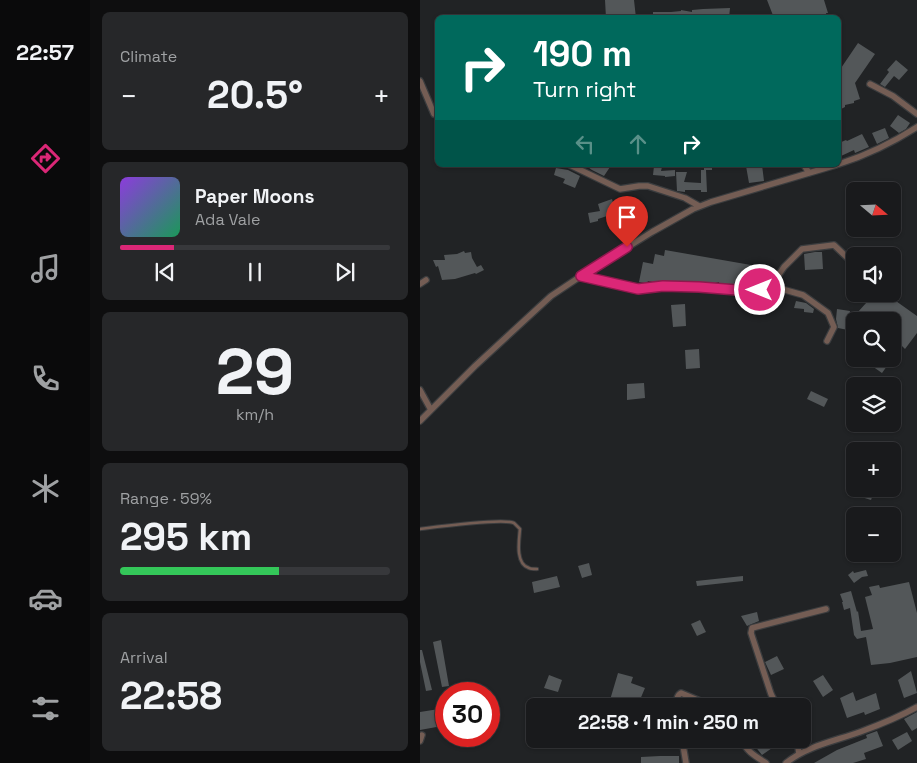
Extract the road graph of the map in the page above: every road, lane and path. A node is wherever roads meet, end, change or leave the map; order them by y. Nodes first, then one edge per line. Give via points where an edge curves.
1 (420, 81) edge
2 (870, 84) dead end
3 (434, 114) dead end
4 (917, 114) edge
5 (917, 127) edge
6 (841, 164) edge
7 (574, 167) edge
8 (805, 167) edge
9 (830, 167) edge
10 (809, 173) junction
11 (699, 206) junction
12 (846, 256) edge
13 (581, 276) junction
14 (771, 286) junction
15 (827, 341) dead end
16 (420, 390) edge
17 (430, 410) junction
18 (420, 421) edge
19 (420, 529) edge
20 (537, 568) dead end
21 (826, 609) dead end
22 (677, 698) edge
23 (693, 698) edge
24 (773, 698) edge
25 (917, 707) edge
26 (684, 748) edge
27 (746, 748) edge
28 (798, 748) edge
29 (799, 754) junction
30 (686, 763) edge
31 (766, 763) edge
32 (786, 763) edge

1 - 3 street
2 - 4 street
5 - 6 street via 876,151
7 - 11 street via 620,189 648,186
8 - 10 street
9 - 10 street
10 - 11 street
11 - 13 street
12 - 14 street via 834,245 802,249
13 - 14 street via 638,289 663,286 760,290
13 - 17 street via 551,296
14 - 15 street via 802,295 828,313 834,327
16 - 17 street
17 - 18 street
19 - 20 lane via 490,522 515,523 520,529 520,559 529,569
21 - 24 street via 752,628
22 - 23 street via 681,693
25 - 29 street
26 - 30 street
27 - 31 street
28 - 29 street
29 - 32 street

